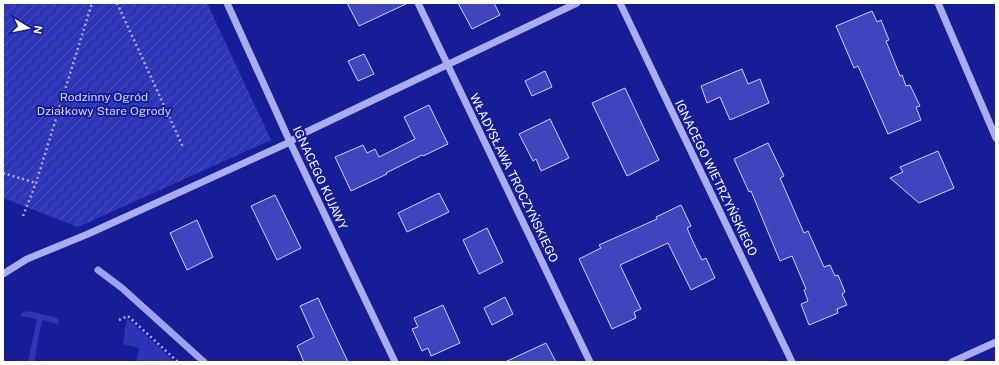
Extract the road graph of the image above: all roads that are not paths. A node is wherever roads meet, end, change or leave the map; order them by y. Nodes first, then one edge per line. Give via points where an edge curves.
1 (227, 3) edge
2 (418, 3) edge
3 (577, 3) edge
4 (620, 3) edge
5 (938, 3) edge
6 (447, 64) junction
7 (996, 138) edge
8 (290, 142) junction
9 (3, 274) edge
10 (996, 342) edge
11 (963, 360) edge
12 (395, 362) edge
13 (590, 362) edge
14 (792, 362) edge
15 (952, 362) edge

1 - 8 street, IGNACEGO KUJAWY
2 - 6 street, WŁADYSŁAWA TROCZYŃSKIEGO
3 - 6 street
4 - 14 street, IGNACEGO WIETRZYŃSKIEGO
5 - 7 street
6 - 8 street
6 - 13 street, WŁADYSŁAWA TROCZYŃSKIEGO
8 - 9 street via 27,259
8 - 12 street, IGNACEGO KUJAWY
10 - 11 street
11 - 15 street

